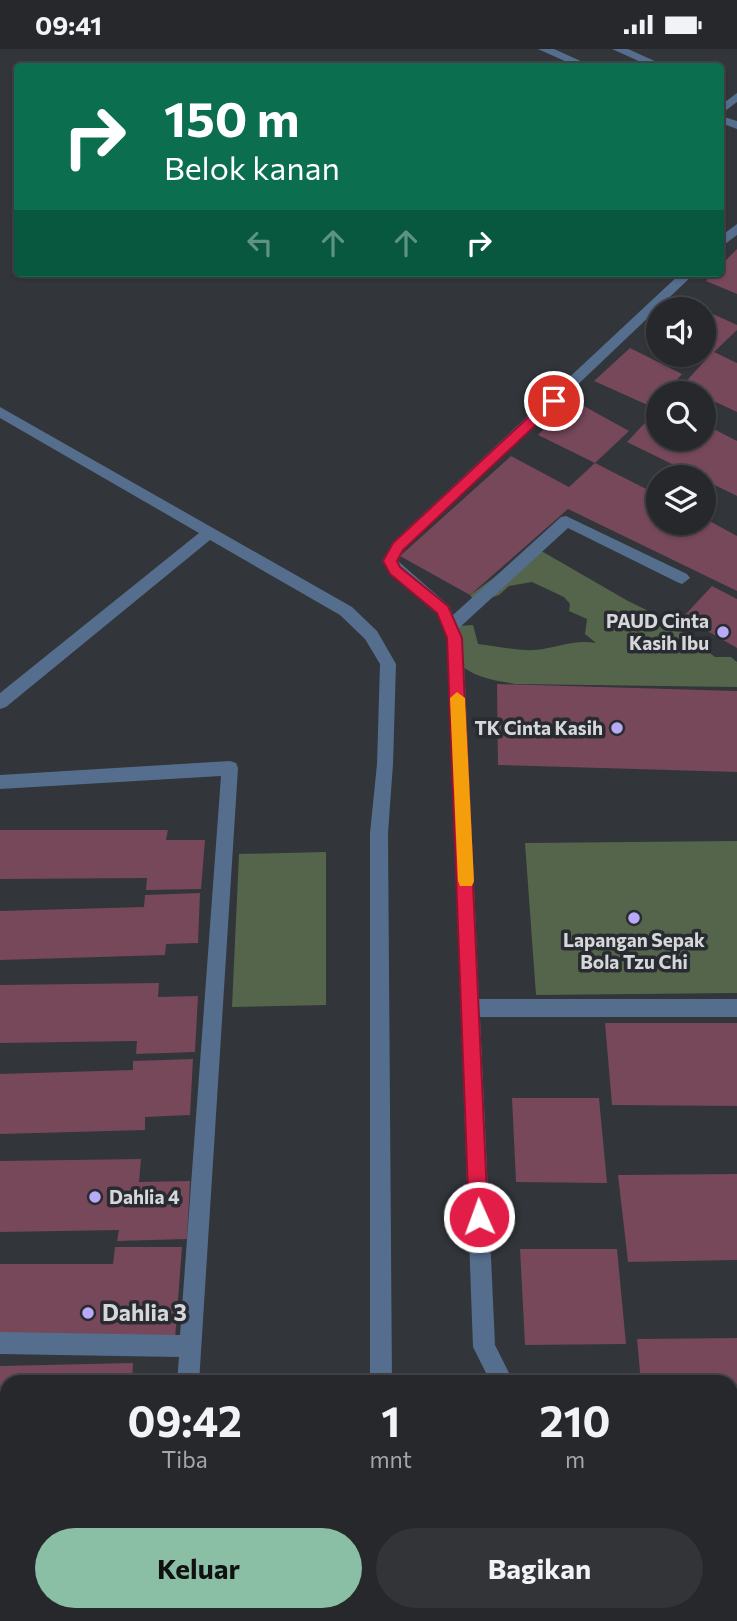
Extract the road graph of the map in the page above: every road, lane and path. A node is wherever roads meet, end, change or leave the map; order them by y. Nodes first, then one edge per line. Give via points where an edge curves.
1 (544, 49) edge
2 (618, 49) edge
3 (579, 63) edge
4 (653, 63) edge
5 (737, 96) edge
6 (724, 108) edge
7 (737, 228) edge
8 (724, 240) edge
9 (685, 277) edge
10 (0, 412) edge
11 (209, 533) junction
12 (682, 578) dead end
13 (450, 627) junction
14 (0, 702) edge
15 (0, 782) edge
16 (471, 1008) junction
17 (737, 1008) edge
18 (0, 1343) edge
19 (190, 1346) junction
20 (188, 1375) edge
21 (381, 1375) edge
22 (499, 1375) edge

1 - 3 street
2 - 4 street
5 - 6 street
7 - 8 street
9 - 13 street via 393,554 390,561 395,570 443,610
10 - 11 street
11 - 14 street
11 - 21 street via 346,611 371,635 388,664 379,833
12 - 13 street via 566,521
13 - 16 street via 455,643
15 - 19 street via 230,768
16 - 17 street
16 - 22 street via 484,1347
18 - 19 street
19 - 20 street

